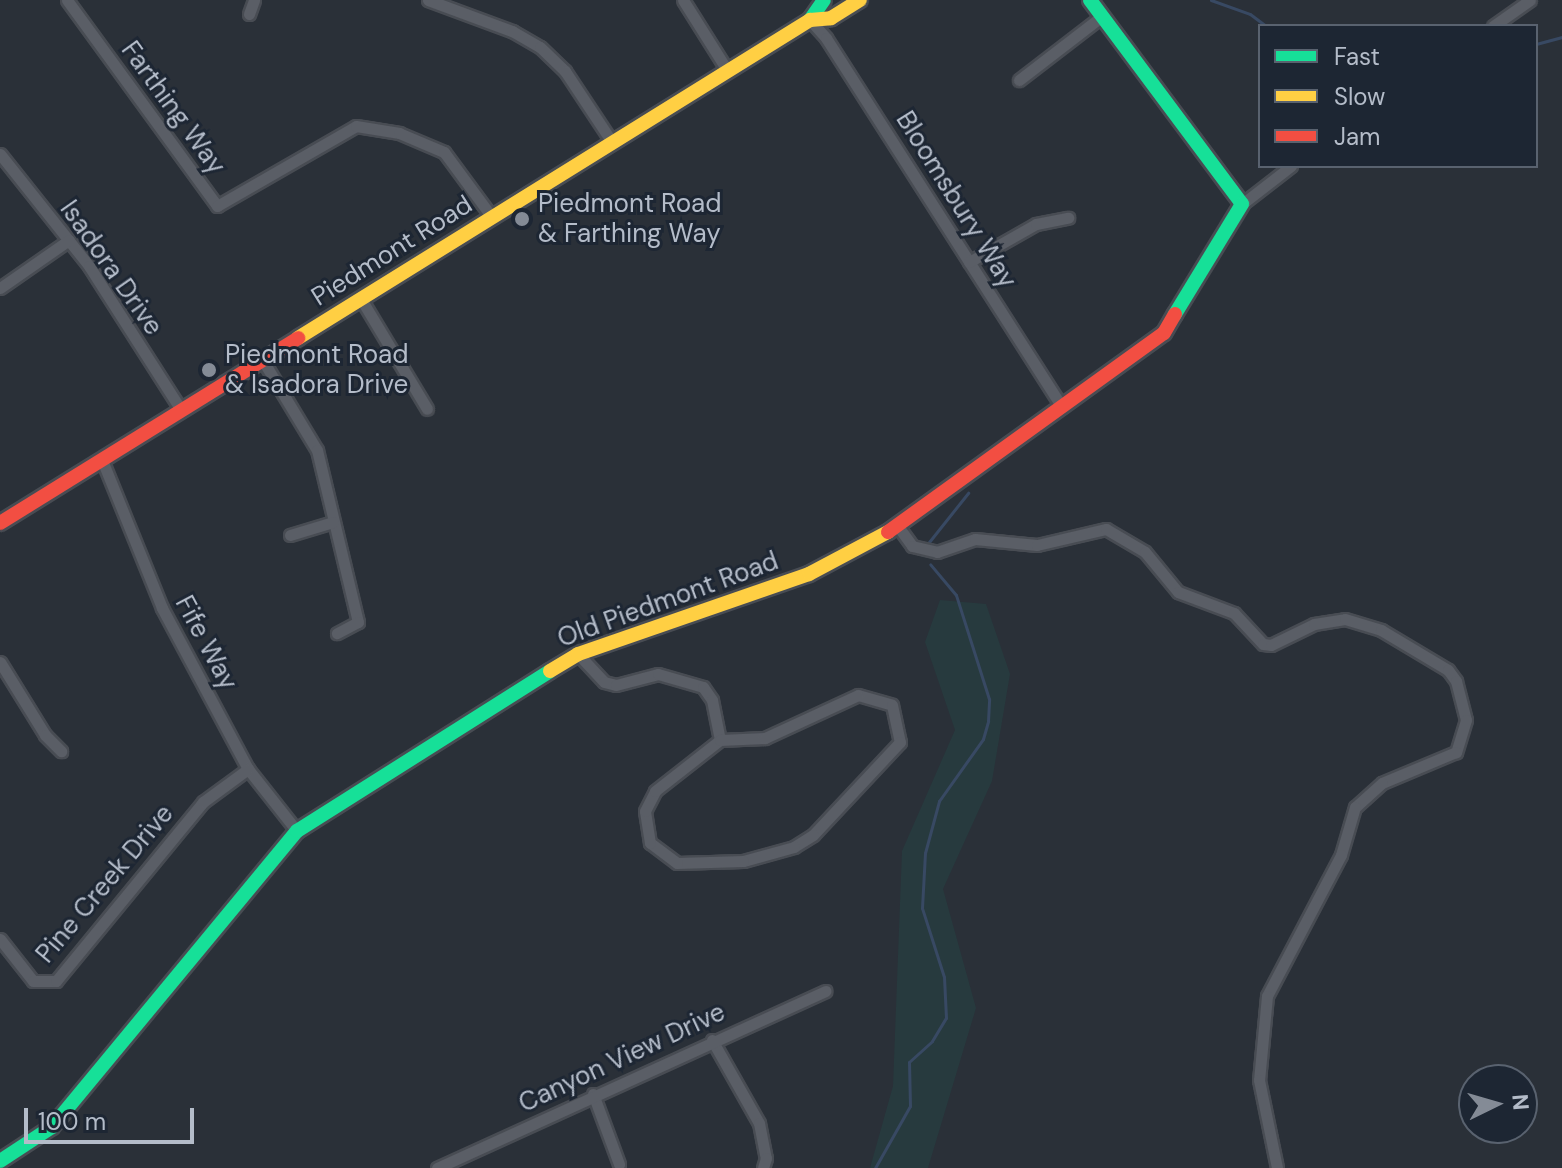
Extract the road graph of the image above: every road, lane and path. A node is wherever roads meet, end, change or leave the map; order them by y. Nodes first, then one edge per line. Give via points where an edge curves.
1 (67, 0) edge
2 (254, 0) edge
3 (428, 0) edge
4 (683, 0) edge
5 (824, 0) edge
6 (860, 0) edge
7 (1090, 0) edge
8 (1530, 0) edge
9 (249, 14) dead end
10 (1102, 16) junction
11 (810, 20) junction
12 (1496, 24) edge
13 (727, 70) junction
14 (1019, 80) dead end
15 (612, 142) junction
16 (0, 154) edge
17 (1288, 168) edge
18 (1242, 204) junction
19 (492, 217) junction
20 (1068, 218) dead end
21 (69, 240) junction
22 (969, 262) junction
23 (0, 288) edge
24 (361, 299) junction
25 (262, 359) junction
26 (1062, 407) junction
27 (427, 409) dead end
28 (181, 410) junction
29 (102, 460) junction
30 (333, 522) junction
31 (0, 523) edge
32 (897, 525) junction
33 (290, 535) dead end
34 (337, 633) dead end
35 (578, 654) junction
36 (0, 662) edge
37 (720, 740) junction
38 (61, 751) dead end
39 (248, 769) junction
40 (297, 831) junction
41 (0, 939) edge
42 (826, 991) dead end
43 (712, 1040) junction
44 (593, 1094) junction
45 (0, 1161) edge
46 (459, 1163) edge
47 (619, 1164) dead end
48 (437, 1168) edge
49 (763, 1168) edge
50 (1277, 1168) edge

1 - 19 street, Farthing Way via 217,206 356,126 399,133 444,152
2 - 9 street
3 - 15 street via 540,47 565,71
4 - 13 street
5 - 11 street, Piedmont Road
6 - 11 street, Piedmont Road via 831,18
7 - 10 street
8 - 12 street
10 - 14 street
10 - 18 street
11 - 13 street, Piedmont Road
11 - 22 street, Bloomsbury Way
13 - 15 street, Piedmont Road
15 - 19 street, Piedmont Road
16 - 21 street, Isadora Drive
17 - 18 street, Old Piedmont Road
18 - 26 street, Old Piedmont Road via 1164,333
19 - 24 street, Piedmont Road
20 - 22 street via 1036,224
21 - 23 street
21 - 28 street, Isadora Drive
22 - 26 street, Bloomsbury Way
24 - 25 street, Piedmont Road
24 - 27 street
25 - 28 street, Piedmont Road
25 - 30 street via 317,450
26 - 32 street, Old Piedmont Road
28 - 29 street, Piedmont Road
29 - 31 street, Piedmont Road
29 - 39 street, Fife Way via 162,608
30 - 33 street
30 - 34 street via 358,622
32 - 35 street, Old Piedmont Road via 809,574
32 - 50 street via 912,546 937,552 975,539 1037,545 1106,529 1145,552 1178,592 1234,613 1263,644 1314,624 1345,619 1381,630 1448,670 1456,681 1466,720 1456,752 1382,783 1355,807 1341,855 1267,996 1259,1080
35 - 37 street via 604,682 616,685 658,674 703,687 712,700
35 - 40 street, Old Piedmont Road
36 - 38 street via 45,735
37 - 37 street via 765,738 858,695 892,705 900,742 813,835 794,847 743,861 677,863 650,843 645,811 668,778
39 - 40 street, Fife Way
39 - 41 street, Pine Creek Drive via 203,802 56,981 33,981
40 - 45 street, Old Piedmont Road via 52,1127
42 - 43 street, Canyon View Drive
43 - 44 street, Canyon View Drive
43 - 49 street via 759,1123
44 - 46 street, Canyon View Drive
44 - 47 street
46 - 48 street, Canyon View Drive

